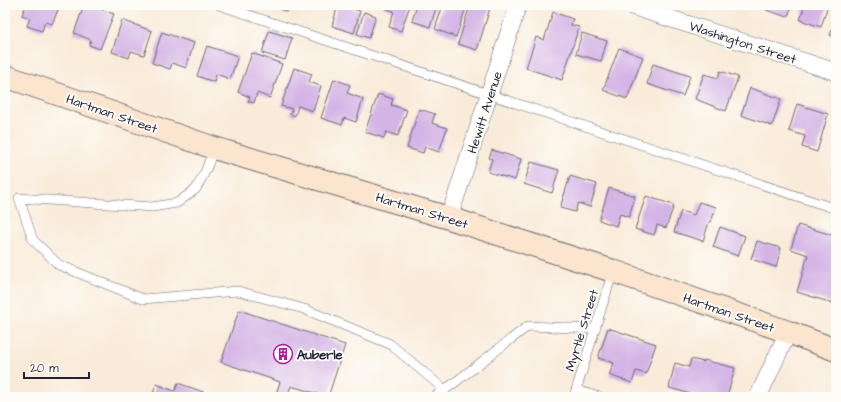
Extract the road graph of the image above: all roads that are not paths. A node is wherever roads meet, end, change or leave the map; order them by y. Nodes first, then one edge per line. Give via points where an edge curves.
1 (219, 5) edge
2 (518, 5) edge
3 (628, 5) edge
4 (836, 72) edge
5 (5, 76) edge
6 (490, 94) junction
7 (214, 148) junction
8 (836, 209) edge
9 (450, 218) junction
10 (613, 271) junction
11 (595, 329) junction
12 (788, 332) junction
13 (836, 350) edge
14 (445, 390) junction
15 (575, 393) edge
16 (434, 397) edge
17 (600, 397) edge
18 (758, 397) edge

1 - 6 lane
2 - 6 street, Hewitt Avenue
3 - 4 street, Washington Street
5 - 7 main road, Hartman Street
6 - 8 lane
6 - 9 street, Hewitt Avenue
7 - 9 main road, Hartman Street
7 - 14 lane via 196,189 177,203 152,207 19,198 33,240 59,265 143,299 238,291 304,308 390,344
9 - 10 main road, Hartman Street
10 - 11 lane, Myrtle Street
10 - 12 main road, Hartman Street
11 - 14 lane via 528,326
11 - 15 lane, Myrtle Street
12 - 13 main road, Hartman Street
12 - 18 street
14 - 16 lane
15 - 17 lane

